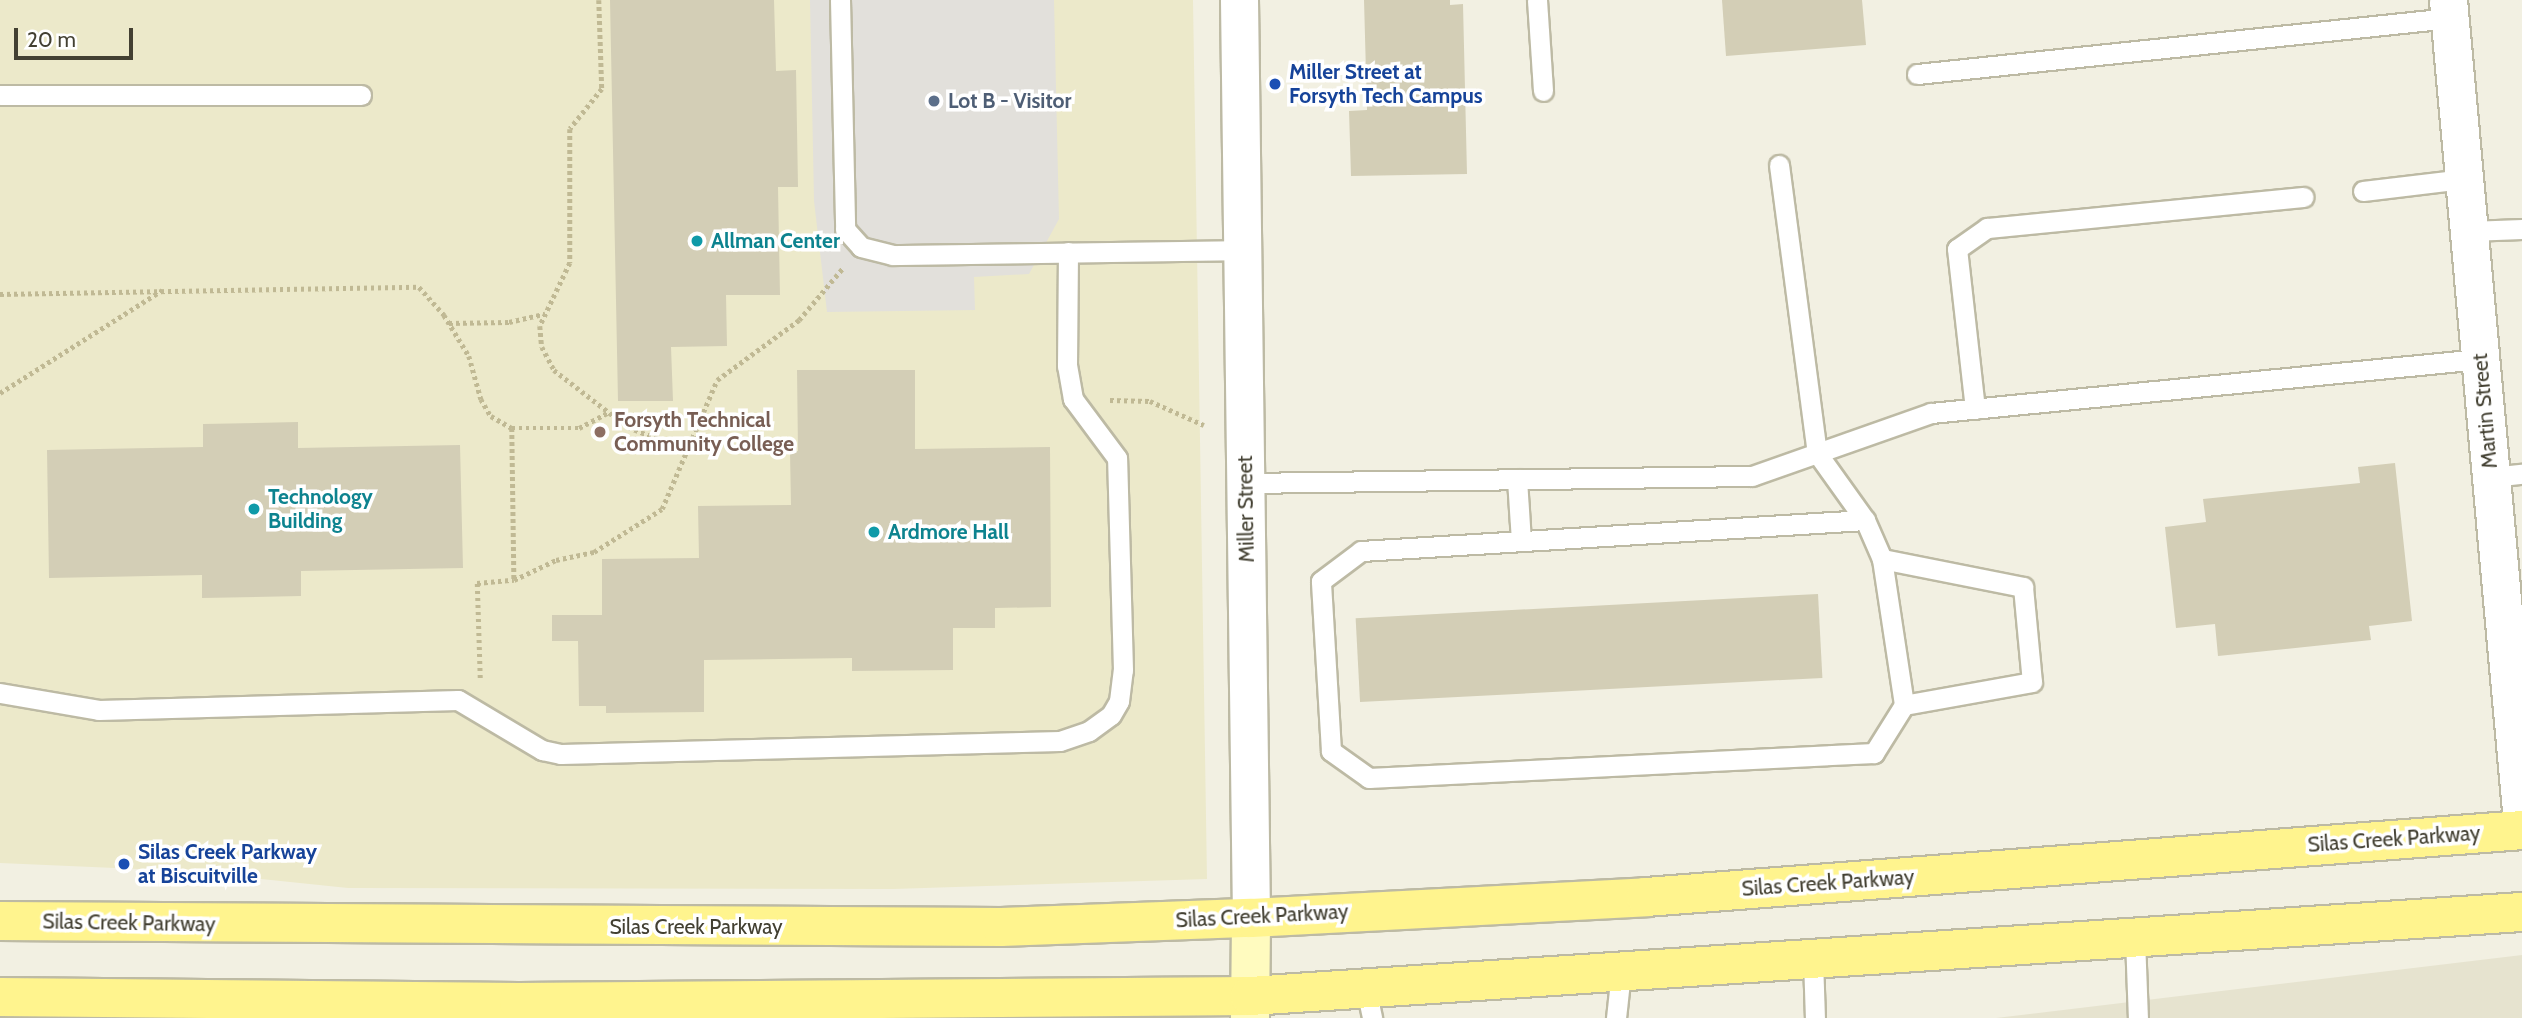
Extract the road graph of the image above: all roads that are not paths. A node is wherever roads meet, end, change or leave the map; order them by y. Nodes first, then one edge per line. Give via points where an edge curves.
1 (840, 0) edge
2 (1238, 0) edge
3 (1537, 0) edge
4 (2449, 9) edge
5 (1917, 74) dead end
6 (1543, 91) dead end
7 (0, 95) edge
8 (362, 95) dead end
9 (1779, 165) dead end
10 (2464, 179) junction
11 (2363, 191) dead end
12 (2303, 197) dead end
13 (2522, 229) edge
14 (2469, 231) junction
15 (1242, 250) junction
16 (1068, 252) junction
17 (2480, 359) junction
18 (1975, 409) junction
19 (1817, 453) junction
20 (2506, 475) edge
21 (1517, 479) junction
22 (1245, 483) junction
23 (1865, 520) junction
24 (1521, 541) junction
25 (1882, 559) junction
26 (0, 693) edge
27 (1904, 705) junction
28 (2522, 821) edge
29 (2522, 830) edge
30 (2522, 912) edge
31 (1251, 918) junction
32 (0, 921) edge
33 (2135, 938) junction
34 (1813, 959) junction
35 (1621, 972) junction
36 (0, 997) edge
37 (1369, 1003) edge
38 (1250, 1007) edge
39 (519, 1010) edge
40 (1616, 1018) edge
41 (1815, 1018) edge
42 (2138, 1018) edge

1 - 16 lane via 845,229 861,247 892,255
2 - 15 street, Miller Street
3 - 6 lane
4 - 5 lane
4 - 10 street, Martin Street
7 - 8 lane
9 - 19 lane
10 - 11 lane
10 - 14 street, Martin Street
12 - 18 lane via 1987,228 1957,250
13 - 14 lane
14 - 17 street, Martin Street
15 - 16 lane
15 - 22 street, Miller Street
16 - 26 lane via 1067,366 1078,408 1117,458 1123,670 1119,701 1111,715 1089,731 1060,741 561,754 542,750 458,700 99,710
17 - 18 lane
17 - 20 street, Martin Street
18 - 19 lane via 1931,413
19 - 21 lane via 1752,476
19 - 23 lane
20 - 28 street, Martin Street
21 - 22 lane
21 - 24 lane
22 - 31 street, Miller Street
23 - 24 lane
23 - 25 lane
24 - 27 lane via 1361,551 1321,581 1331,751 1369,778 1874,752
25 - 27 lane
25 - 27 lane via 2024,587 2032,682
29 - 31 main road, Silas Creek Parkway via 1646,897
30 - 33 main road
31 - 32 main road, Silas Creek Parkway via 987,927
31 - 38 main road, Miller Street
33 - 34 main road
33 - 42 lane
34 - 35 main road
34 - 41 lane
35 - 37 main road
35 - 40 lane
36 - 39 main road
37 - 38 main road
38 - 39 main road

